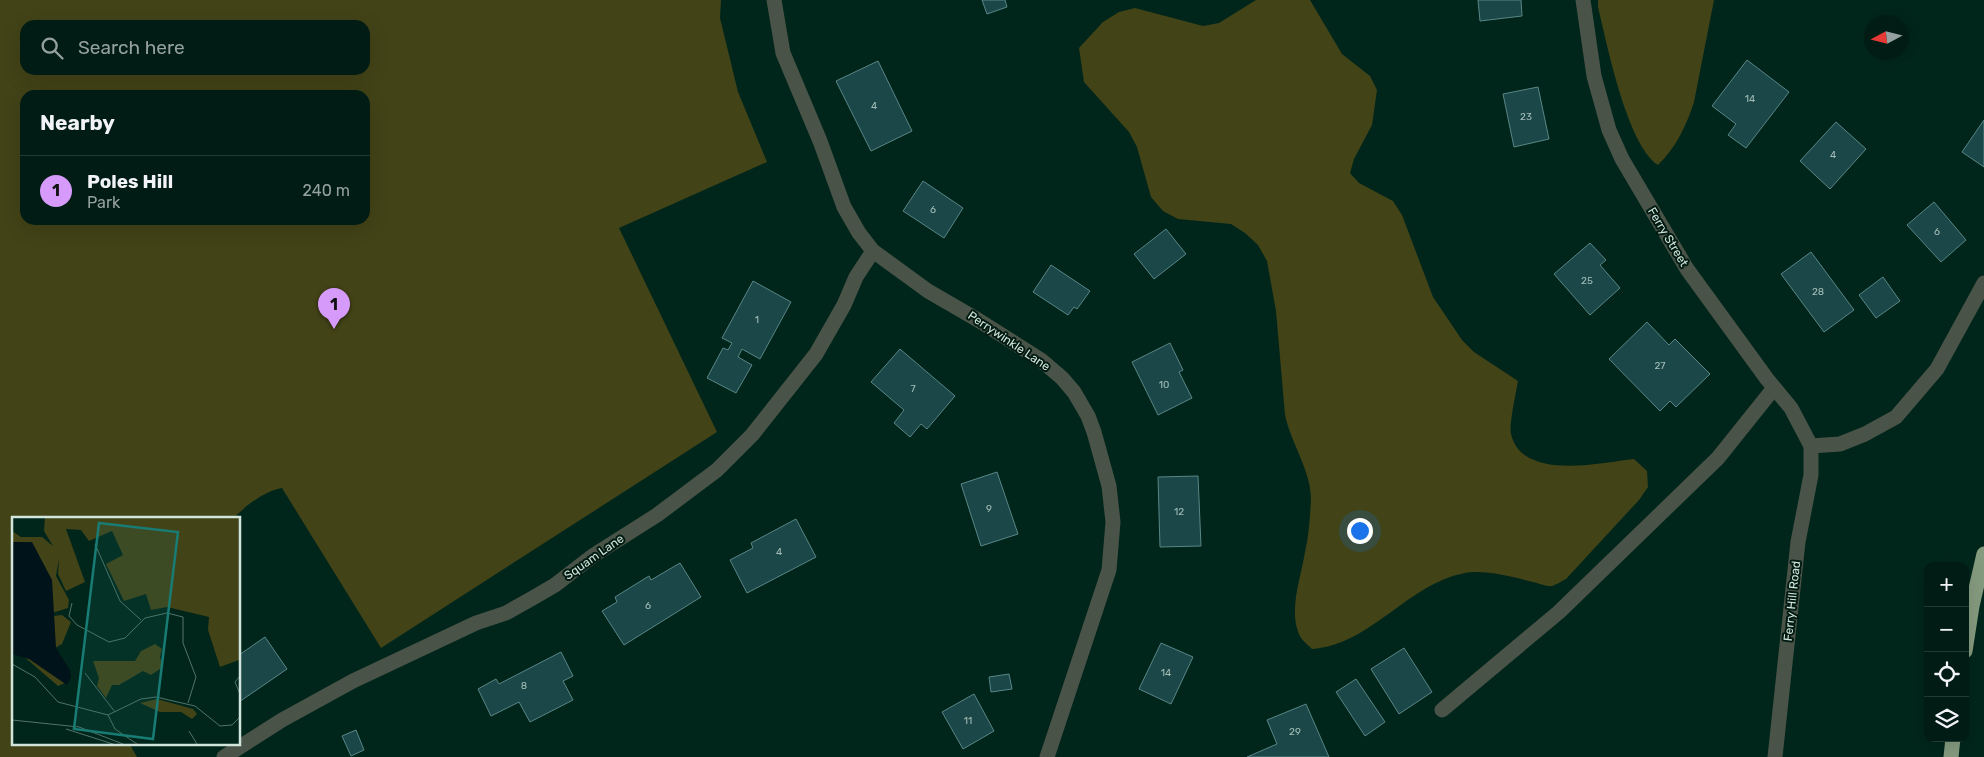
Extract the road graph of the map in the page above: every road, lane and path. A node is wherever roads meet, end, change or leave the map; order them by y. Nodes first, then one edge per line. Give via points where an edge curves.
1 (774, 0) edge
2 (1583, 0) edge
3 (874, 250) junction
4 (1984, 283) edge
5 (1774, 388) junction
6 (1811, 446) junction
7 (1984, 554) edge
8 (1969, 625) edge
9 (1442, 710) dead end
10 (1953, 742) edge
11 (224, 757) edge
12 (1047, 757) edge
13 (1775, 757) edge
14 (1952, 757) edge

1 - 3 street, Perrywinkle Lane via 783,53 833,181 854,224
2 - 5 street, Ferry Street via 1594,76 1609,130 1622,159 1687,269
3 - 11 street, Squam Lane via 856,277 816,354 752,435 717,470 555,585 506,613 461,630 353,681
3 - 12 street, Perrywinkle Lane via 928,291 1041,360 1074,392 1094,432 1109,486 1113,522 1109,570
4 - 6 street via 1937,369 1896,417 1840,444
5 - 6 street, Ferry Street via 1791,408
5 - 9 street via 1718,458 1560,612
6 - 13 street, Ferry Hill Road via 1811,475 1798,542
7 - 8 highway
10 - 14 highway

